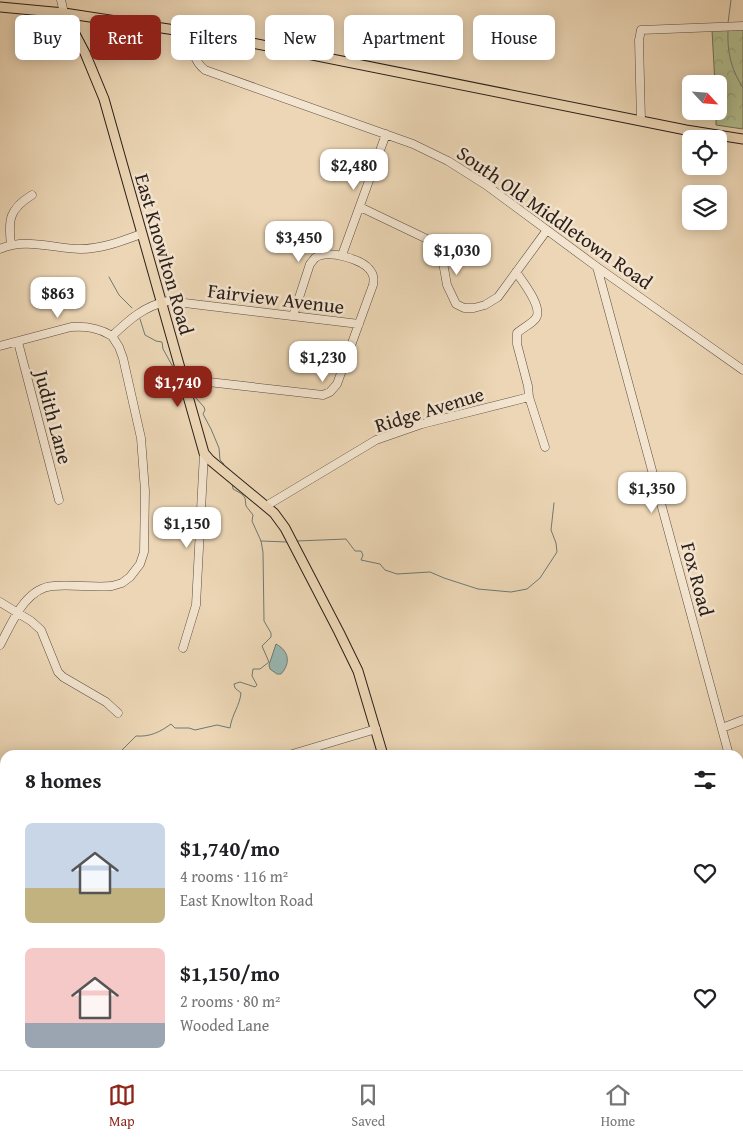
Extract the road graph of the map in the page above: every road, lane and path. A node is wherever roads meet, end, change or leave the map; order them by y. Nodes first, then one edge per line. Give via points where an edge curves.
1 (61, 0) edge
2 (0, 7) edge
3 (64, 13) junction
4 (743, 26) edge
5 (171, 28) edge
6 (255, 44) edge
7 (196, 60) edge
8 (641, 121) junction
9 (386, 134) junction
10 (743, 139) edge
11 (32, 195) dead end
12 (360, 207) junction
13 (547, 230) junction
14 (141, 234) junction
15 (11, 245) junction
16 (0, 249) edge
17 (342, 255) junction
18 (597, 267) junction
19 (516, 272) junction
20 (160, 302) junction
21 (293, 316) junction
22 (358, 324) junction
23 (112, 336) junction
24 (18, 342) junction
25 (0, 346) edge
26 (743, 370) edge
27 (182, 379) junction
28 (529, 397) junction
29 (545, 446) dead end
30 (204, 453) junction
31 (59, 500) dead end
32 (266, 506) junction
33 (0, 602) edge
34 (18, 613) junction
35 (0, 645) edge
36 (182, 648) dead end
37 (118, 714) dead end
38 (743, 720) edge
39 (722, 728) junction
40 (376, 729) junction
41 (315, 750) edge
42 (382, 750) edge
43 (728, 750) edge

1 - 3 street
2 - 3 main road
3 - 5 main road
3 - 14 main road, East Knowlton Road via 99,86
4 - 8 street via 641,30
6 - 8 main road
7 - 9 street, South Old Middletown Road via 205,70
8 - 10 main road
9 - 12 street
9 - 13 street, South Old Middletown Road via 448,161
11 - 15 street via 11,215
12 - 17 street
12 - 19 street via 430,240 442,257 447,285 456,304 464,308 485,306 498,297
13 - 18 street, South Old Middletown Road
13 - 19 street
14 - 15 street via 89,248
14 - 20 main road, East Knowlton Road
15 - 16 street
17 - 21 street via 325,255 315,258 310,264
17 - 22 street via 364,264 374,277
18 - 26 street, South Old Middletown Road
18 - 39 street, Fox Road
19 - 28 street via 536,303 538,313 536,319 517,333
20 - 21 street, Fairview Avenue
20 - 23 street via 134,315
20 - 27 main road, East Knowlton Road
21 - 22 street, Fairview Avenue
22 - 27 street via 337,384 323,396
23 - 24 street via 83,326
23 - 34 street via 123,359 141,438 145,491 144,552 140,564 130,577 112,586 42,588 34,592
24 - 25 street
24 - 31 street, Judith Lane
27 - 30 main road, East Knowlton Road
28 - 29 street
28 - 32 street, Ridge Avenue via 422,424 376,440
30 - 32 main road
30 - 36 street via 196,605
32 - 40 main road via 285,528 341,635 358,671
33 - 34 street
34 - 35 street
34 - 37 street via 41,630 58,672 106,702
38 - 39 street
39 - 43 street, Fox Road
40 - 41 street
40 - 42 main road

